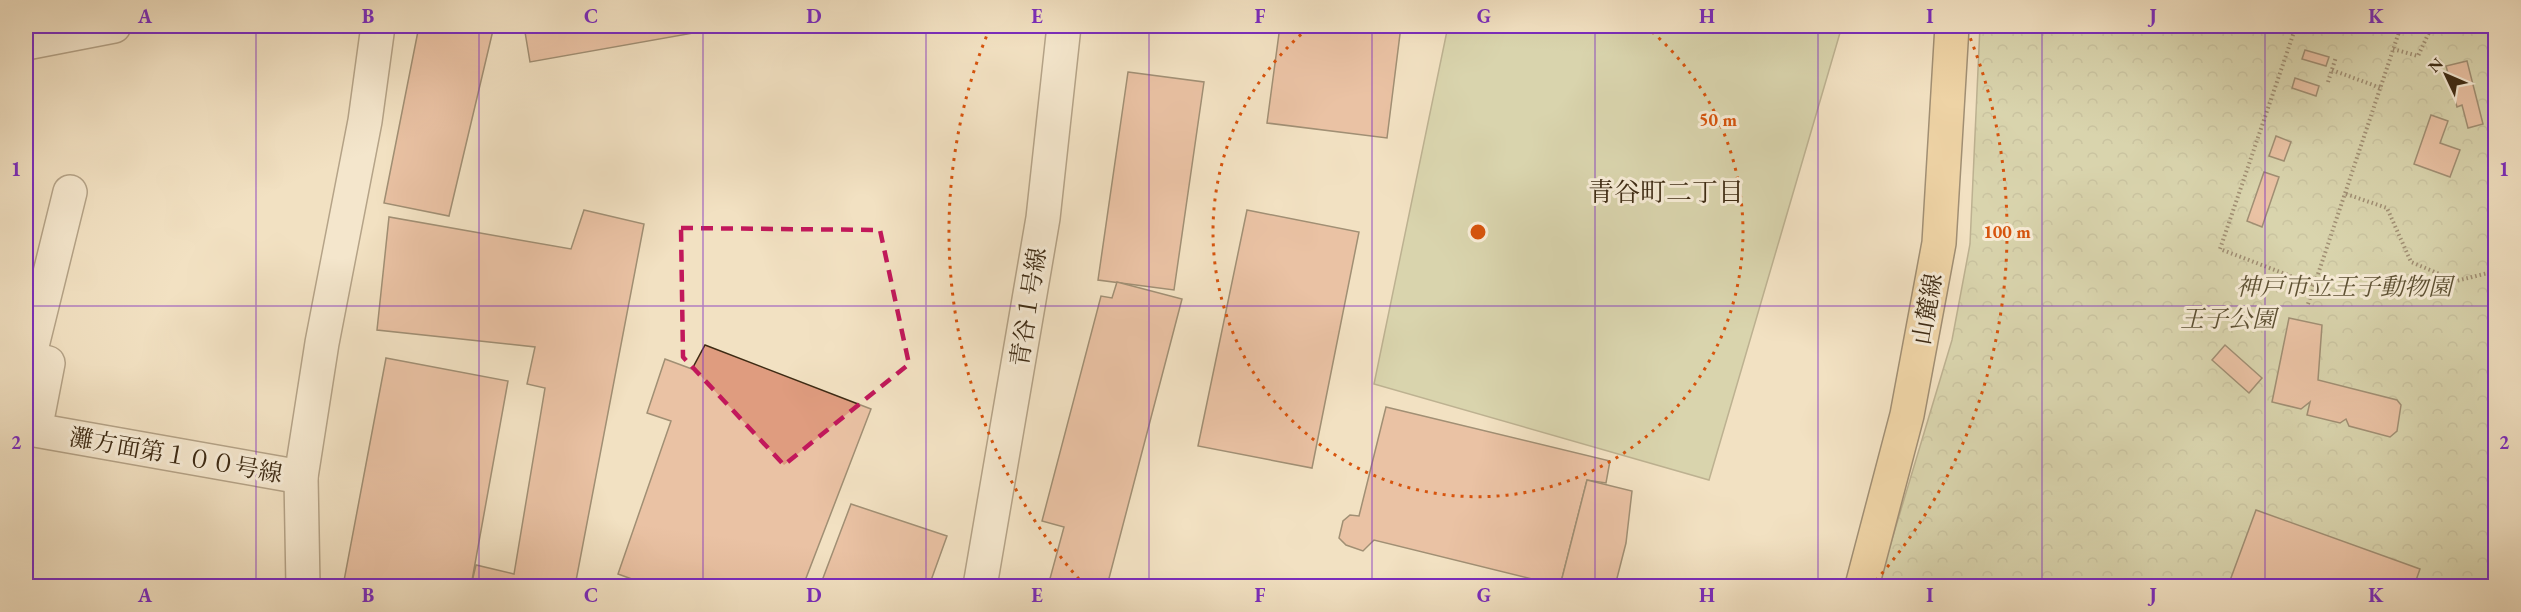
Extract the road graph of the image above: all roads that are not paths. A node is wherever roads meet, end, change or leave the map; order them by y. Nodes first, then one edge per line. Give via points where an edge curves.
1 (114, 26) edge
2 (378, 26) edge
3 (1064, 26) edge
4 (1952, 26) edge
5 (26, 42) edge
6 (70, 192) dead end
7 (27, 358) edge
8 (301, 477) junction
9 (303, 586) edge
10 (980, 586) edge
11 (1862, 586) edge

1 - 5 street
2 - 8 street via 365,121 322,343
3 - 10 street, 青谷１号線 via 1043,218
4 - 11 main road, 山麓線 via 1939,243 1907,415
6 - 7 street
7 - 8 street, 灘方面第１００号線 via 48,363 35,430
8 - 9 street

